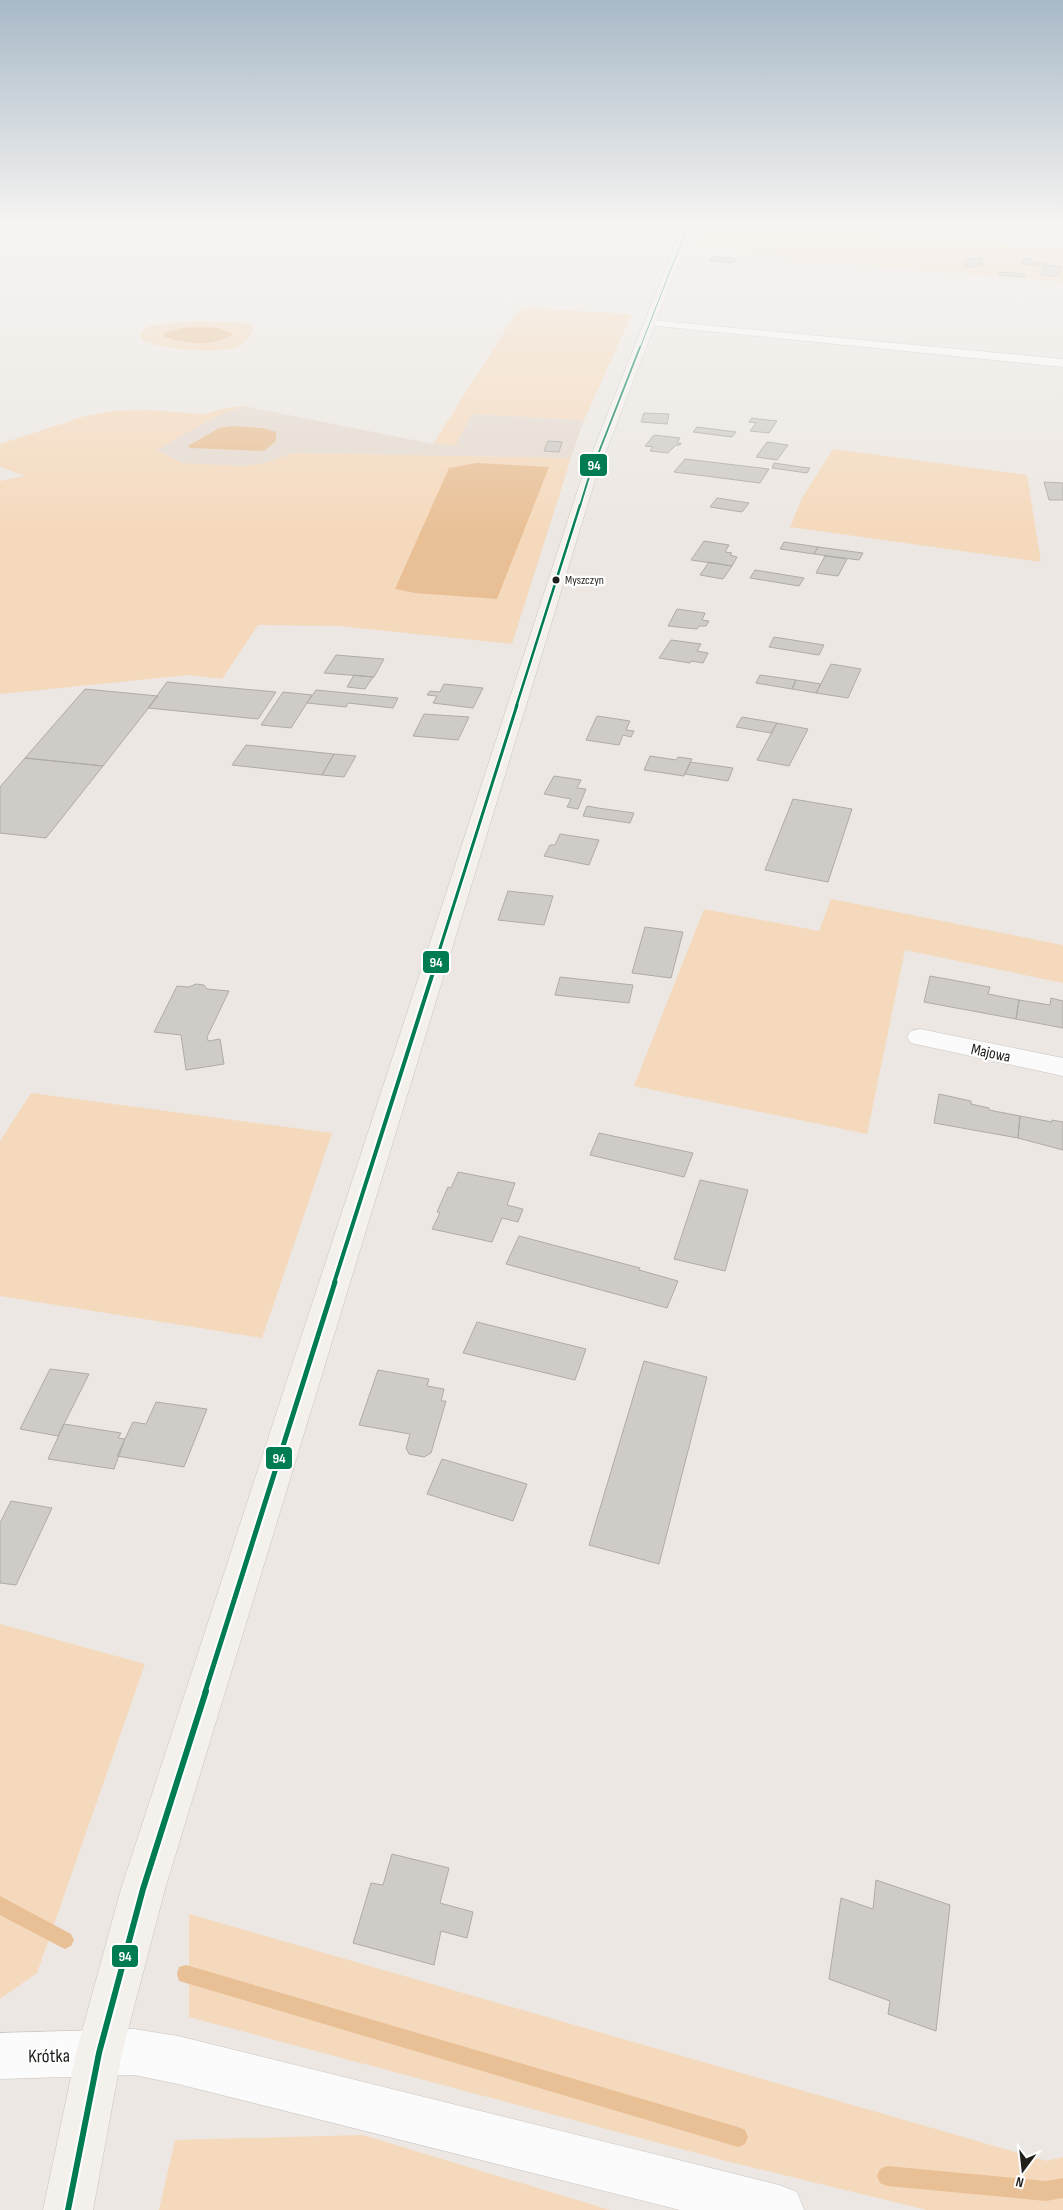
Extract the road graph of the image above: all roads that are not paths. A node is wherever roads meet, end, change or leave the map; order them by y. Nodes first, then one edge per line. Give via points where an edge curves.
1 (651, 326) edge
2 (684, 326) edge
3 (1063, 363) edge
4 (920, 1037) dead end
5 (1063, 1067) edge
6 (99, 2053) junction
7 (0, 2056) edge
8 (68, 2210) edge
9 (779, 2210) edge

1 - 6 main road via 588,480 143,1889
2 - 3 street
4 - 5 street, Majowa
6 - 7 street, Krótka
6 - 8 main road
6 - 9 street, Krótka via 134,2052 178,2060

